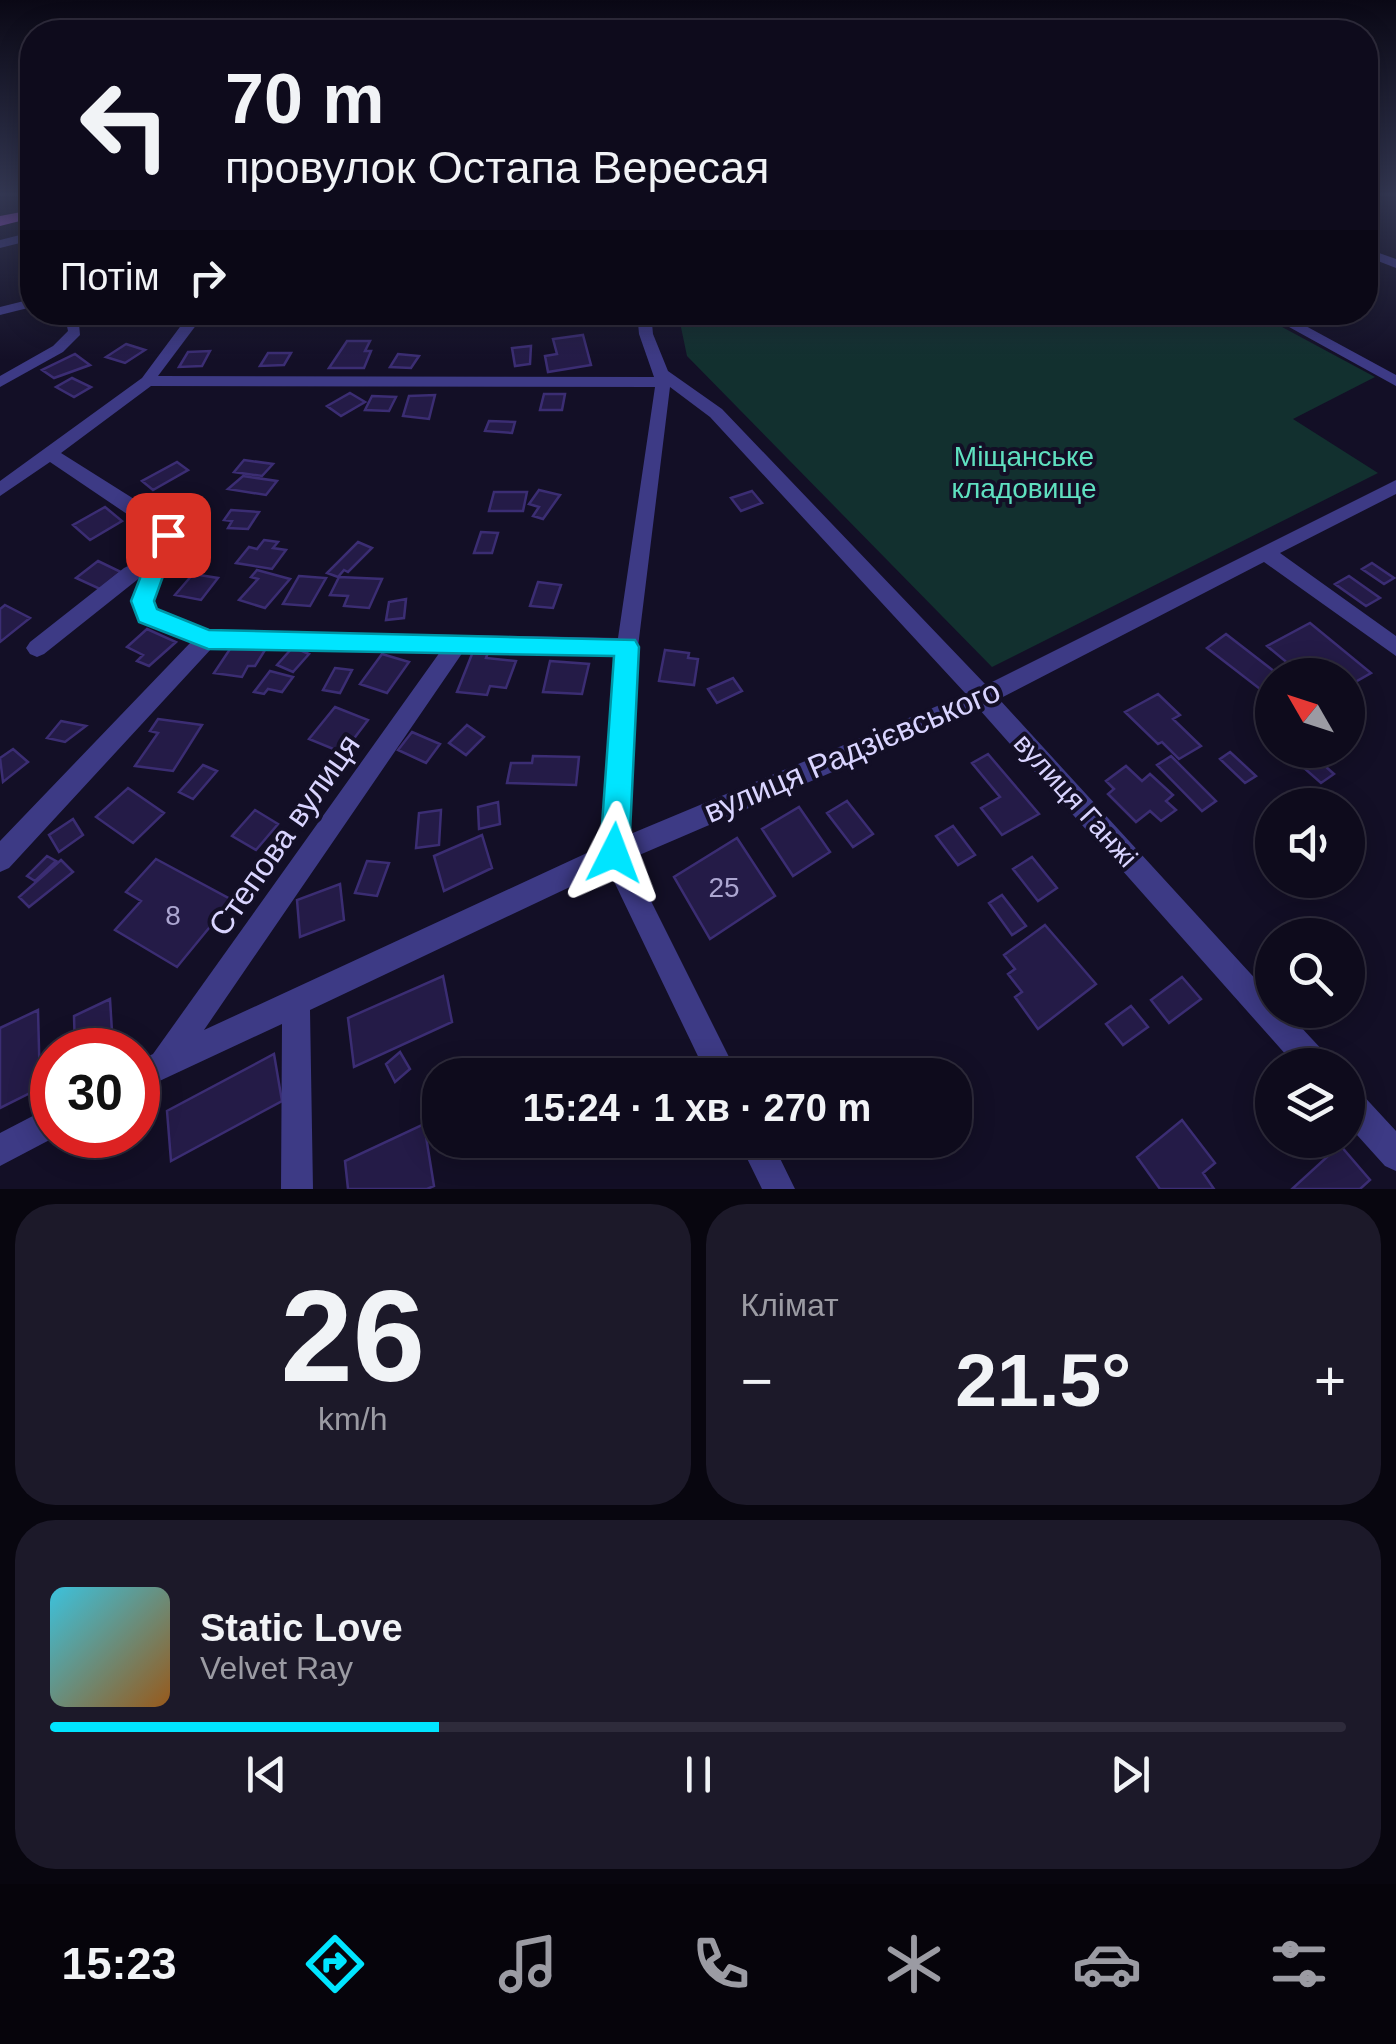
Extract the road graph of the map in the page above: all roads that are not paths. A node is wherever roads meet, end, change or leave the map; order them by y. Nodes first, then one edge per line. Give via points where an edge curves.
1 (73, 325) edge
2 (189, 325) edge
3 (645, 325) edge
4 (1293, 325) edge
5 (662, 377) junction
6 (146, 381) junction
7 (1396, 381) edge
8 (0, 382) edge
9 (52, 456) junction
10 (1396, 486) edge
11 (0, 490) edge
12 (1266, 553) junction
13 (158, 560) junction
14 (208, 639) junction
15 (457, 645) junction
16 (627, 647) junction
17 (1396, 647) edge
18 (37, 648) dead end
19 (983, 697) junction
20 (614, 853) junction
21 (0, 859) edge
22 (296, 1004) junction
23 (1299, 1048) edge
24 (715, 1058) edge
25 (164, 1062) junction
26 (160, 1064) edge
27 (1365, 1121) edge
28 (30, 1134) edge
29 (0, 1150) edge
30 (1396, 1156) edge
31 (763, 1158) edge
32 (297, 1189) edge
33 (778, 1189) edge

1 - 8 street via 75,332 58,349
2 - 6 street
3 - 5 street
4 - 7 street
5 - 6 street via 407,384
5 - 16 street
5 - 19 street, вулиця Ганжі via 716,413
6 - 9 street
9 - 11 street
9 - 13 street via 162,526 168,535
10 - 12 street, вулиця Радзієвського
12 - 17 street
12 - 19 street, вулиця Радзієвського
13 - 14 street via 142,601 147,615
13 - 18 street via 131,573
14 - 15 street
14 - 21 street
15 - 16 street
15 - 25 street, Степова вулиця
16 - 20 street
19 - 20 street, вулиця Радзієвського
19 - 23 street, вулиця Ганжі
20 - 22 street, вулиця Радзієвського
20 - 24 street
22 - 25 street, вулиця Радзієвського
22 - 32 street
25 - 26 street, вулиця Радзієвського
27 - 30 street
28 - 29 street
31 - 33 street

